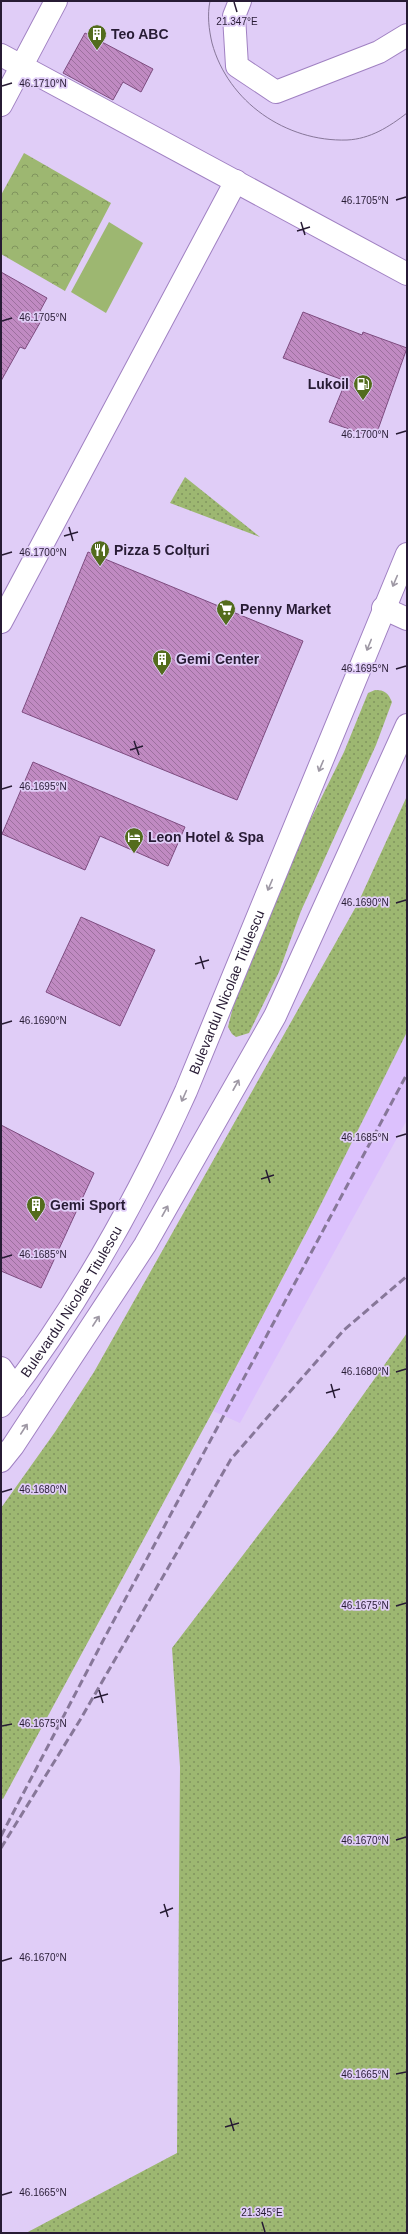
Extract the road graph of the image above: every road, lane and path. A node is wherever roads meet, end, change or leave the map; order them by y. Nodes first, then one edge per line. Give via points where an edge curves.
1 (56, 1) edge
2 (240, 1) edge
3 (407, 35) edge
4 (1, 55) edge
5 (22, 65) junction
6 (1, 104) edge
7 (236, 181) junction
8 (407, 274) edge
9 (407, 554) edge
10 (383, 608) junction
11 (407, 619) edge
12 (1, 622) edge
13 (407, 725) edge
14 (1, 1368) edge
15 (15, 1388) junction
16 (1, 1406) edge
17 (1, 1460) edge

1 - 5 main road
2 - 3 main road via 234,16 237,66 276,92 379,52
4 - 5 main road
5 - 6 main road
5 - 7 main road
7 - 8 main road
7 - 12 main road
9 -> 10 main road, Bulevardul Nicolae Titulescu
10 - 11 main road
10 -> 15 main road, Bulevardul Nicolae Titulescu via 324,757 168,1131 132,1205 92,1273
17 -> 13 main road via 13,1446 145,1245 275,1016
14 - 15 main road
15 - 16 main road, Bulevardul Nicolae Titulescu

